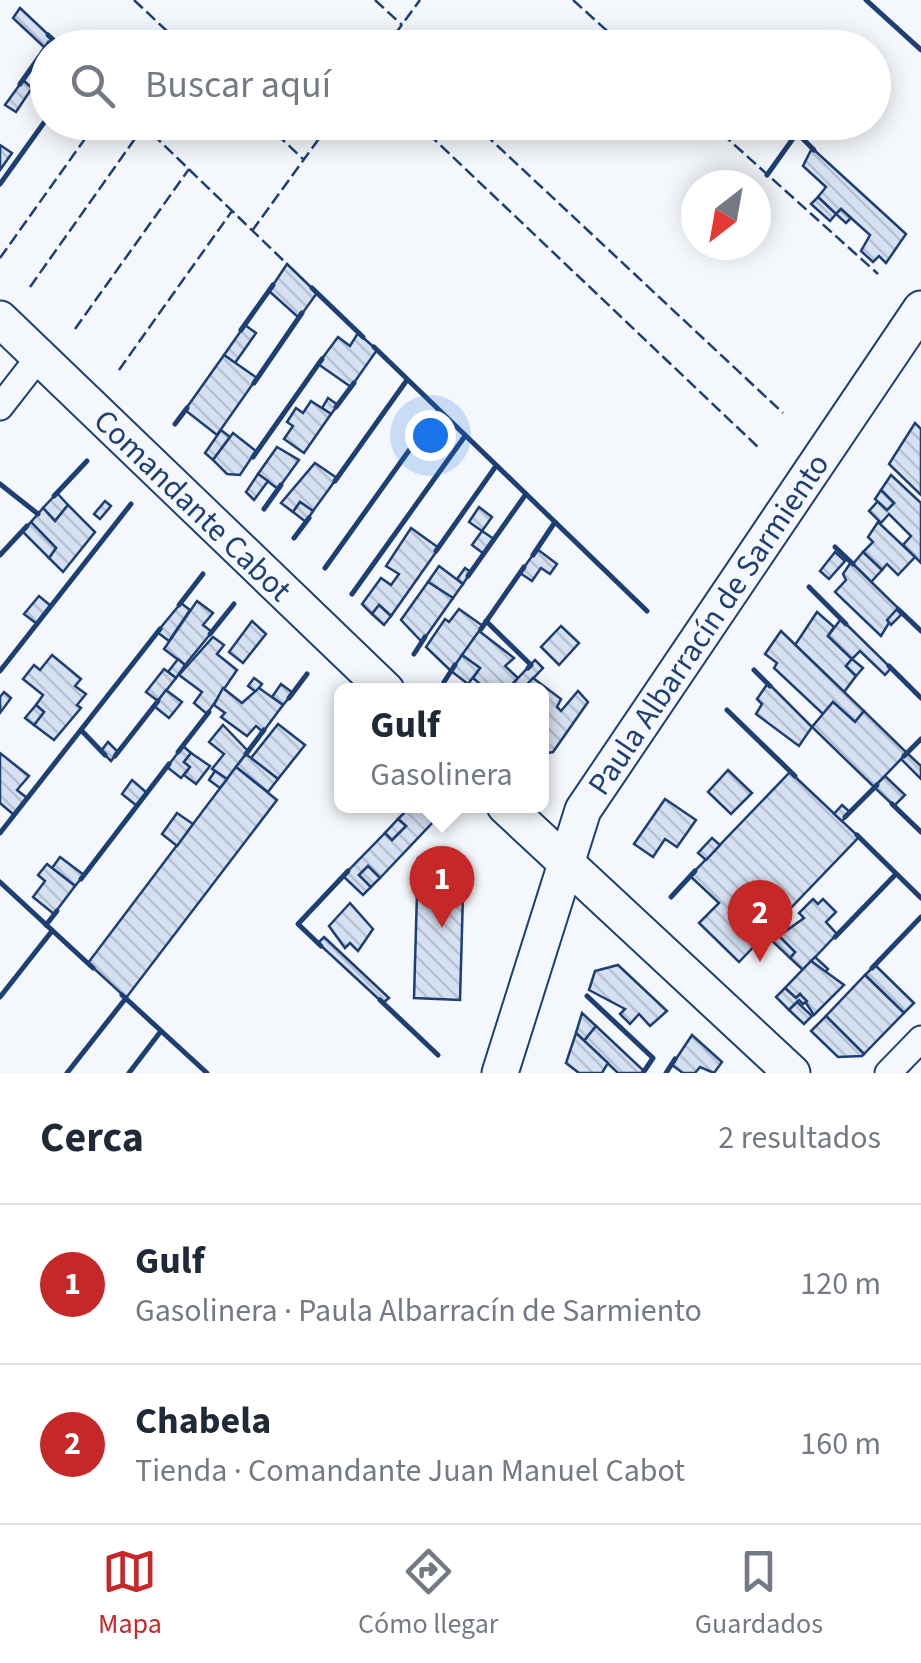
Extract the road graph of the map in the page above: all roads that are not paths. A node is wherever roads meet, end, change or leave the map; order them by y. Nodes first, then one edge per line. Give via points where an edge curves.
1 (921, 310) edge
2 (0, 319) edge
3 (39, 357) junction
4 (0, 407) edge
5 (379, 683) edge
6 (512, 813) edge
7 (566, 864) junction
8 (921, 1040) edge
9 (500, 1073) edge
10 (792, 1073) edge
11 (888, 1073) edge

1 - 7 main road, Paula Albarracín de Sarmiento via 634,730 584,810
2 - 3 main road, Comandante Cabot
3 - 4 street
3 - 5 main road, Comandante Cabot
6 - 7 main road
7 - 9 main road, Paula Albarracín de Sarmiento
7 - 10 main road
8 - 11 street

